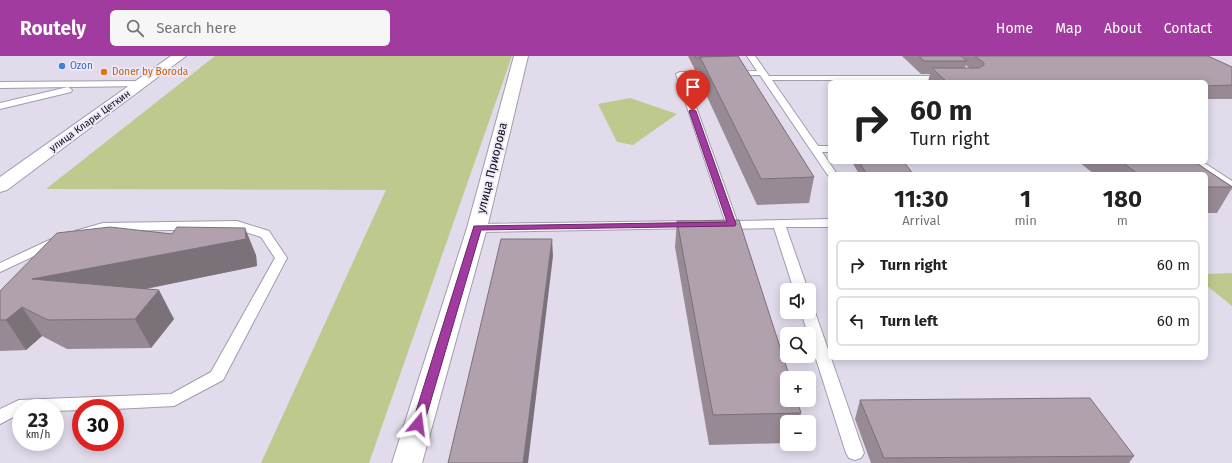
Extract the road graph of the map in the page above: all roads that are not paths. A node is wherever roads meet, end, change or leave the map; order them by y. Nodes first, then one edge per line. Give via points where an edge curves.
1 (179, 56) edge
2 (521, 56) edge
3 (751, 56) edge
4 (765, 76) junction
5 (952, 78) edge
6 (76, 84) junction
7 (141, 84) junction
8 (0, 85) edge
9 (0, 106) edge
10 (815, 149) junction
11 (828, 149) edge
12 (1199, 164) edge
13 (831, 172) edge
14 (0, 186) edge
15 (1232, 186) edge
16 (828, 223) edge
17 (732, 224) junction
18 (779, 224) junction
19 (477, 228) junction
20 (0, 268) edge
21 (799, 283) edge
22 (810, 319) edge
23 (64, 404) edge
24 (0, 405) edge
25 (12, 406) edge
26 (12, 410) edge
27 (0, 417) edge
28 (855, 453) dead end
29 (407, 463) edge

1 - 7 street, улица Клары Цеткин
2 - 19 street, улица Приорова
3 - 4 lane
4 - 5 lane
4 - 10 lane
4 - 17 lane via 680,74
6 - 7 lane
6 - 8 lane
6 - 9 lane via 67,90
7 - 14 street, улица Клары Цеткин
10 - 11 lane
10 - 13 lane
12 - 15 lane
16 - 18 lane
17 - 18 lane
17 - 19 lane
18 - 21 lane
19 - 29 street, улица Приорова
20 - 23 lane via 58,239 103,227 237,225 265,234 281,258 217,376 174,400
22 - 28 lane
24 - 25 lane
26 - 27 lane

